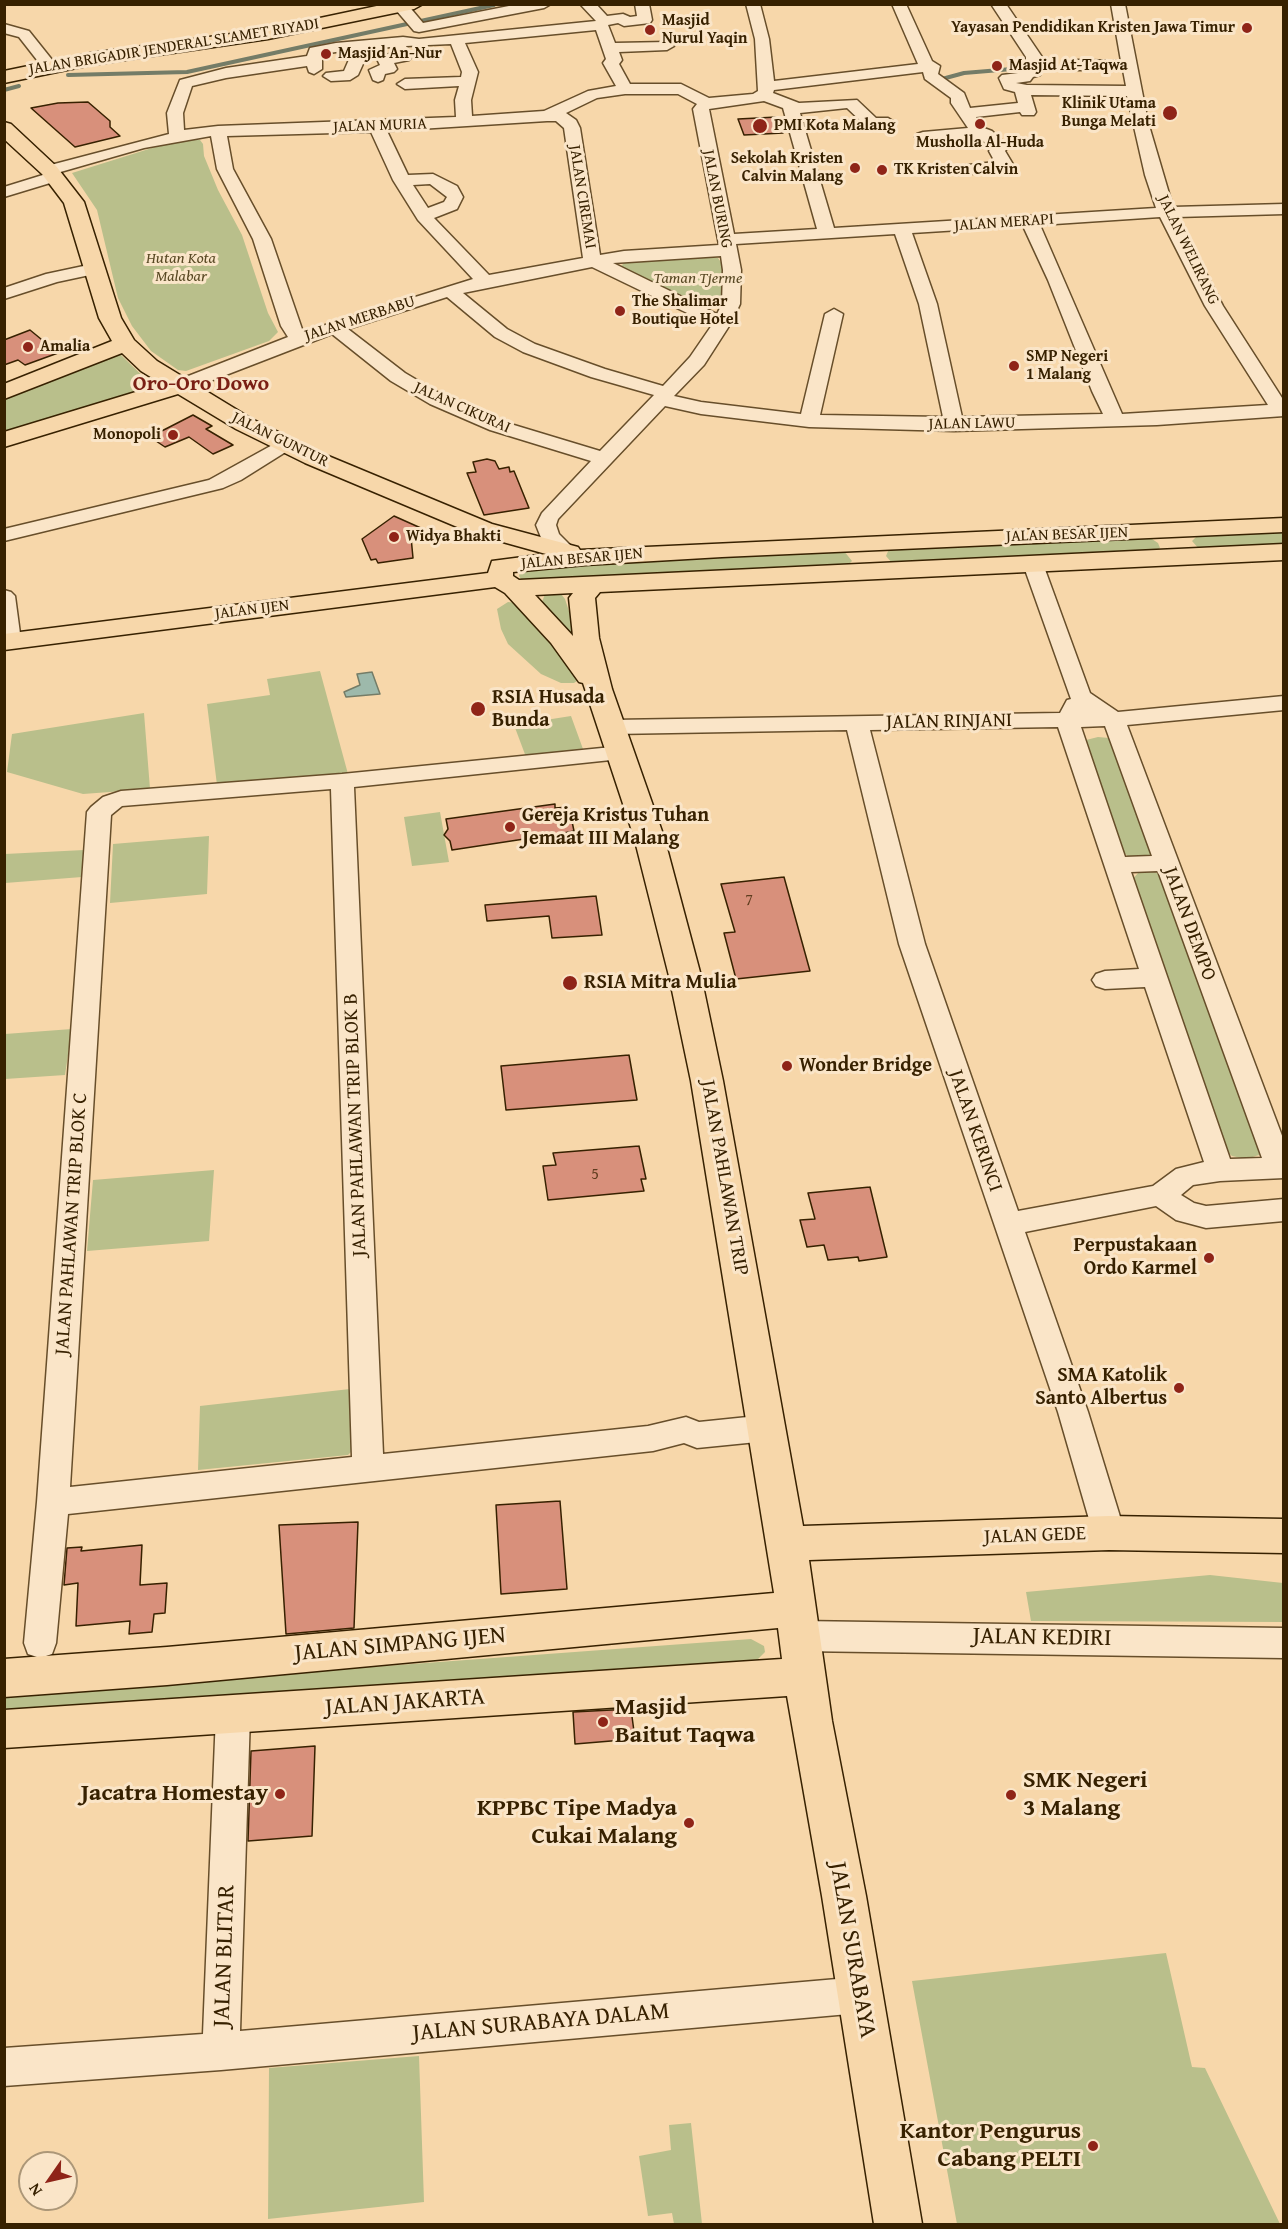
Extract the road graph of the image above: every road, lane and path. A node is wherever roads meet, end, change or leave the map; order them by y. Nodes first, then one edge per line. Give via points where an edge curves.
1 (544, 4) edge
2 (578, 4) edge
3 (586, 4) edge
4 (642, 4) edge
5 (753, 4) edge
6 (898, 4) edge
7 (998, 4) edge
8 (1118, 4) edge
9 (589, 26) junction
10 (410, 27) edge
11 (4, 28) edge
12 (1002, 38) dead end
13 (456, 39) junction
14 (356, 46) junction
15 (667, 46) dead end
16 (610, 48) junction
17 (1030, 59) junction
18 (1078, 65) dead end
19 (50, 66) junction
20 (264, 66) junction
21 (930, 66) junction
22 (1131, 66) junction
23 (4, 76) edge
24 (331, 76) dead end
25 (378, 77) dead end
26 (466, 81) junction
27 (272, 83) dead end
28 (408, 87) dead end
29 (223, 88) dead end
30 (625, 89) junction
31 (765, 90) junction
32 (1027, 90) junction
33 (182, 91) junction
34 (1135, 91) junction
35 (706, 102) junction
36 (790, 106) junction
37 (999, 111) junction
38 (965, 113) junction
39 (547, 116) junction
40 (464, 122) junction
41 (888, 123) dead end
42 (377, 127) junction
43 (4, 128) edge
44 (218, 131) junction
45 (980, 132) junction
46 (177, 136) junction
47 (923, 138) dead end
48 (957, 170) dead end
49 (51, 173) junction
50 (401, 180) junction
51 (4, 192) edge
52 (1284, 209) edge
53 (1166, 212) junction
54 (424, 216) junction
55 (1030, 222) junction
56 (902, 230) junction
57 (827, 234) junction
58 (726, 245) junction
59 (592, 260) junction
60 (93, 269) junction
61 (485, 280) junction
62 (449, 290) junction
63 (4, 294) edge
64 (834, 314) dead end
65 (722, 323) junction
66 (334, 327) junction
67 (299, 339) junction
68 (125, 344) junction
69 (180, 386) junction
70 (4, 392) edge
71 (664, 396) junction
72 (1282, 410) edge
73 (1116, 420) junction
74 (809, 421) junction
75 (954, 425) junction
76 (4, 440) edge
77 (285, 444) junction
78 (605, 459) junction
79 (1284, 525) edge
80 (483, 529) junction
81 (1168, 531) junction
82 (4, 535) edge
83 (862, 544) junction
84 (1284, 552) edge
85 (575, 554) junction
86 (1181, 557) junction
87 (1033, 564) junction
88 (868, 571) junction
89 (505, 578) junction
90 (593, 583) junction
91 (4, 596) edge
92 (7, 641) edge
93 (598, 689) junction
94 (1080, 696) junction
95 (1284, 703) edge
96 (1113, 719) junction
97 (1067, 720) junction
98 (857, 724) junction
99 (618, 740) junction
100 (342, 781) junction
101 (105, 807) joint
102 (1167, 863) junction
103 (1117, 865) junction
104 (1156, 977) junction
105 (1104, 980) dead end
106 (1281, 1166) edge
107 (1220, 1170) junction
108 (1160, 1195) junction
109 (1284, 1210) edge
110 (1007, 1224) junction
111 (767, 1428) junction
112 (368, 1469) junction
113 (53, 1502) junction
114 (1109, 1533) junction
115 (1284, 1536) edge
116 (787, 1544) junction
117 (800, 1640) junction
118 (40, 1642) dead end
119 (1284, 1643) edge
120 (4, 1677) edge
121 (233, 1715) junction
122 (4, 1729) edge
123 (860, 1995) junction
124 (221, 2051) junction
125 (4, 2067) edge
126 (898, 2224) edge

1 - 10 street
2 - 9 street
3 - 4 street via 604,21 623,18 624,22 645,20
5 - 31 street via 762,39
6 - 21 street
7 - 17 street
8 - 22 street, JALAN WELIRANG
9 - 13 street
9 - 16 street via 602,27
10 - 13 street
10 - 14 street
10 - 19 main road, JALAN BRIGADIR JENDERAL SLAMET RIYADI via 226,41
10 - 25 street via 404,57 385,59 389,69 377,70
11 - 19 street via 24,34
12 - 17 street via 1015,57
13 - 26 street via 470,72
14 - 20 street via 315,51 314,64
14 - 24 street via 359,55 350,75
15 - 16 street
16 - 30 street via 614,60 611,63
17 - 32 street via 1035,72 1025,74 1025,78 1007,78 1010,86
18 - 22 street
19 - 23 main road, JALAN BRIGADIR JENDERAL SLAMET RIYADI
20 - 27 street
20 - 33 street via 193,80 185,83
21 - 31 street
21 - 38 street via 930,76 959,96
22 - 34 street, JALAN WELIRANG
26 - 28 street
26 - 40 street
29 - 33 street
30 - 35 street, JALAN MURIA via 681,89
30 - 39 street, JALAN MURIA via 594,94
31 - 35 street via 747,99
31 - 36 street
32 - 34 street
32 - 37 street via 1023,92 1028,110 998,108
33 - 46 street via 174,122
34 - 53 street, JALAN WELIRANG via 1153,175
35 - 58 street, JALAN BURING via 701,112
36 - 41 street via 848,102 872,123
36 - 57 street
37 - 38 street
37 - 45 street via 1008,131
38 - 45 street
39 - 40 street, JALAN MURIA
39 - 59 street, JALAN CIREMAI via 560,116 572,128
40 - 42 street, JALAN MURIA
42 - 44 street, JALAN MURIA
42 - 50 street
43 - 49 main road, JALAN GUNTUR
44 - 46 street, JALAN MURIA
44 - 67 street via 225,169 262,239 290,326
45 - 47 street
45 - 48 street via 1000,147 997,151 1006,166
46 - 49 street, JALAN MURIA
49 - 51 street, JALAN MURIA
49 - 60 main road, JALAN GUNTUR via 80,215
50 - 54 street
50 - 54 street via 433,179 451,190 455,197 451,205
52 - 53 street, JALAN MERAPI
53 - 55 street, JALAN MERAPI
53 - 72 street, JALAN WELIRANG via 1214,306
54 - 61 street
55 - 56 street, JALAN MERAPI
55 - 73 street
56 - 57 street, JALAN MERAPI
56 - 75 street via 928,304
57 - 58 street, JALAN MERAPI
58 - 59 street, JALAN MERBABU
58 - 65 street, JALAN BURING via 732,270 731,303
59 - 61 street, JALAN MERBABU
59 - 65 street, JALAN CIREMAI
60 - 63 street
60 - 68 main road, JALAN GUNTUR via 110,318
61 - 62 street, JALAN MERBABU
62 - 66 street, JALAN MERBABU
62 - 71 street, JALAN LAWU via 501,333 529,348
64 - 74 street
65 - 71 street, JALAN BURING via 697,361
66 - 67 street, JALAN MERBABU
66 - 78 street, JALAN CIKURAI via 398,377 437,400 497,426
67 - 69 street, JALAN MERBABU
68 - 69 main road, JALAN GUNTUR
68 - 70 main road
69 - 76 main road, JALAN MERBABU
69 - 77 main road, JALAN GUNTUR
71 - 74 street, JALAN LAWU via 747,415
71 - 78 street, JALAN BURING
72 - 73 street, JALAN LAWU
73 - 75 street, JALAN LAWU
74 - 75 street, JALAN LAWU
77 - 80 main road, JALAN GUNTUR
77 - 82 street via 216,484
78 - 85 street, JALAN BURING via 549,517 546,525 549,536
79 - 81 main road, JALAN BESAR IJEN
80 - 85 main road, JALAN GUNTUR
80 - 89 main road, JALAN PAHLAWAN TRIP
81 - 83 main road, JALAN BESAR IJEN
81 - 86 main road
83 - 85 main road, JALAN BESAR IJEN
83 - 88 main road
84 - 86 main road, JALAN BESAR IJEN
85 - 89 main road, JALAN BESAR IJEN
86 - 87 main road, JALAN BESAR IJEN
87 - 88 main road, JALAN BESAR IJEN
87 - 94 street
88 - 90 main road, JALAN BESAR IJEN
89 - 90 main road, JALAN BESAR IJEN
89 - 92 main road, JALAN IJEN
89 - 93 main road, JALAN PAHLAWAN TRIP via 560,637
90 - 93 main road, JALAN PAHLAWAN TRIP via 582,598 582,613
91 - 92 street
93 - 99 main road, JALAN PAHLAWAN TRIP
94 - 96 street
94 - 97 street
95 - 96 street, JALAN RINJANI
96 - 97 street, JALAN RINJANI
96 - 102 street, JALAN DEMPO
97 - 98 street, JALAN RINJANI
97 - 103 street
98 - 99 street, JALAN RINJANI
98 - 110 street, JALAN KERINCI via 912,944
99 - 100 street, JALAN RINJANI
99 - 111 main road, JALAN PAHLAWAN TRIP via 649,837 694,1017
100 - 101 street, JALAN RINJANI via 121,798
100 - 112 street, JALAN PAHLAWAN TRIP BLOK B
101 - 113 street, JALAN PAHLAWAN TRIP BLOK C via 98,818
102 - 103 street
102 - 106 street, JALAN DEMPO
103 - 104 street
104 - 105 street
104 - 107 street
106 - 107 street
107 - 108 street via 1186,1176
108 - 109 street via 1186,1212 1206,1217
108 - 110 street
110 - 114 street, JALAN KERINCI via 1073,1412
111 - 112 street via 697,1434 689,1441 660,1444 652,1438
111 - 116 main road, JALAN PAHLAWAN TRIP
112 - 113 street
113 - 118 street, JALAN PAHLAWAN TRIP BLOK C
114 - 115 main road, JALAN GEDE
114 - 116 main road, JALAN GEDE
116 - 117 main road, JALAN PAHLAWAN TRIP
117 - 119 street, JALAN KEDIRI
117 - 120 main road, JALAN SIMPANG IJEN via 167,1666
117 - 121 main road, JALAN JAKARTA
117 - 123 main road, JALAN SURABAYA
121 - 122 main road, JALAN JAKARTA
121 - 124 street, JALAN BLITAR
123 - 124 street, JALAN SURABAYA DALAM
123 - 126 main road, JALAN SURABAYA
124 - 125 street, JALAN BLITAR

